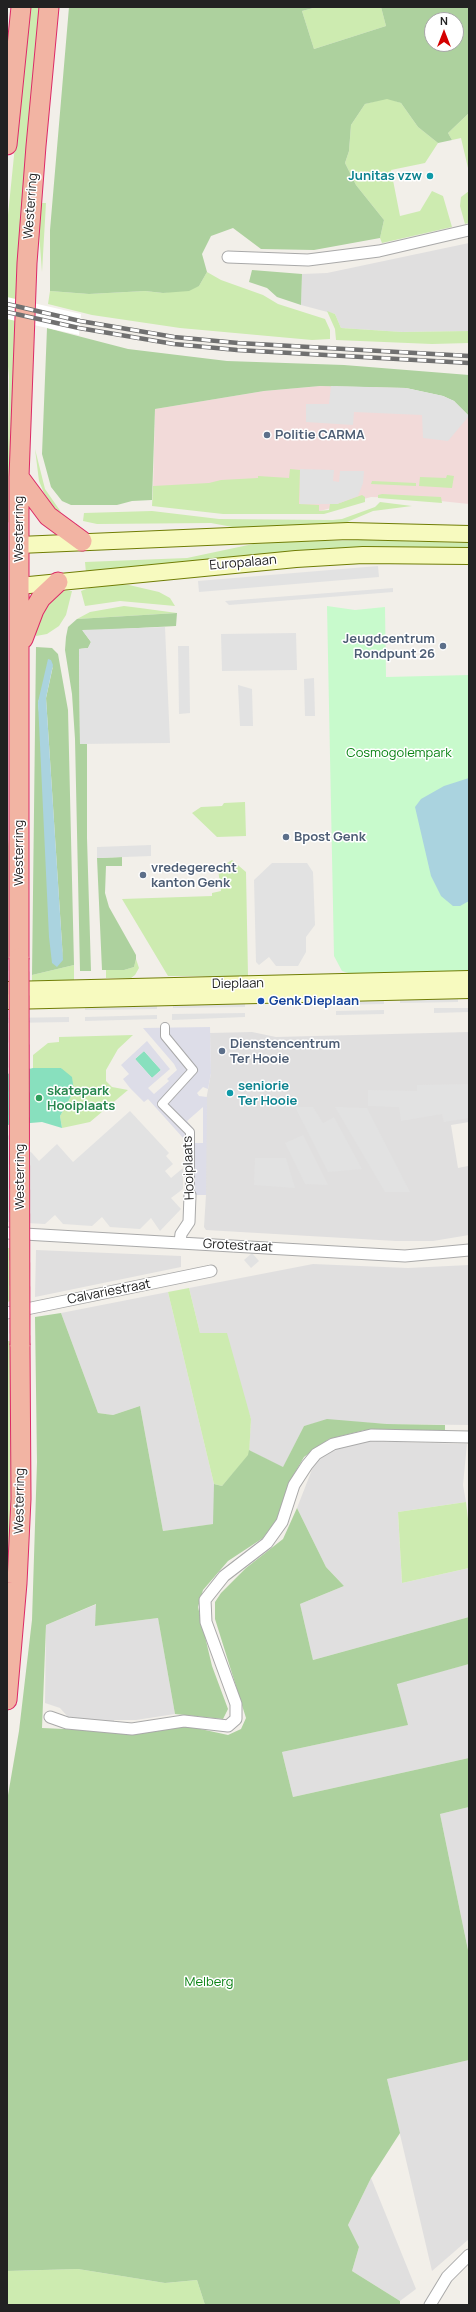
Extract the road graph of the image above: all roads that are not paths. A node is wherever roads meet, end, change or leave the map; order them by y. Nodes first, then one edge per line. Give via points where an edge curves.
1 (21, 7) edge
2 (49, 7) edge
3 (7, 145) edge
4 (469, 230) edge
5 (228, 257) dead end
6 (19, 477) junction
7 (469, 534) edge
8 (82, 542) junction
9 (19, 545) junction
10 (469, 556) edge
11 (58, 582) junction
12 (19, 586) junction
13 (18, 654) junction
14 (469, 979) edge
15 (7, 990) edge
16 (469, 990) edge
17 (7, 1001) edge
18 (165, 1027) dead end
19 (190, 1195) joint
20 (7, 1233) edge
21 (180, 1242) junction
22 (469, 1250) edge
23 (211, 1271) dead end
24 (7, 1313) edge
25 (469, 1437) edge
26 (7, 1700) edge
27 (50, 1717) dead end
28 (469, 2255) edge
29 (430, 2305) edge

1 - 3 highway
2 - 6 highway, Westerring via 28,263
4 - 5 street via 379,251 308,260
6 - 8 highway via 48,516
6 - 9 highway, Westerring
7 - 8 main road, Europalaan via 348,531
8 - 9 main road, Europalaan
9 - 12 highway, Westerring
10 - 11 main road, Europalaan via 296,559
11 - 12 main road, Europalaan
11 - 13 highway via 41,598 34,610
12 - 13 highway, Westerring
13 - 26 highway, Westerring, bridge via 19,1545
14 - 15 main road, Dieplaan
16 - 17 main road, Dieplaan
18 - 19 street, Hooiplaats via 165,1036 193,1070 162,1104 190,1132
19 - 21 street, Hooiplaats via 189,1222 181,1234
20 - 21 street, Grotestraat
21 - 22 street, Grotestraat via 405,1256
23 - 24 street, Calvariestraat
25 - 27 street via 371,1435 333,1444 316,1454 306,1464 294,1485 282,1522 267,1543 224,1576 205,1600 206,1622 236,1704 236,1719 228,1726 184,1720 132,1729 67,1723
28 - 29 street via 447,2277

